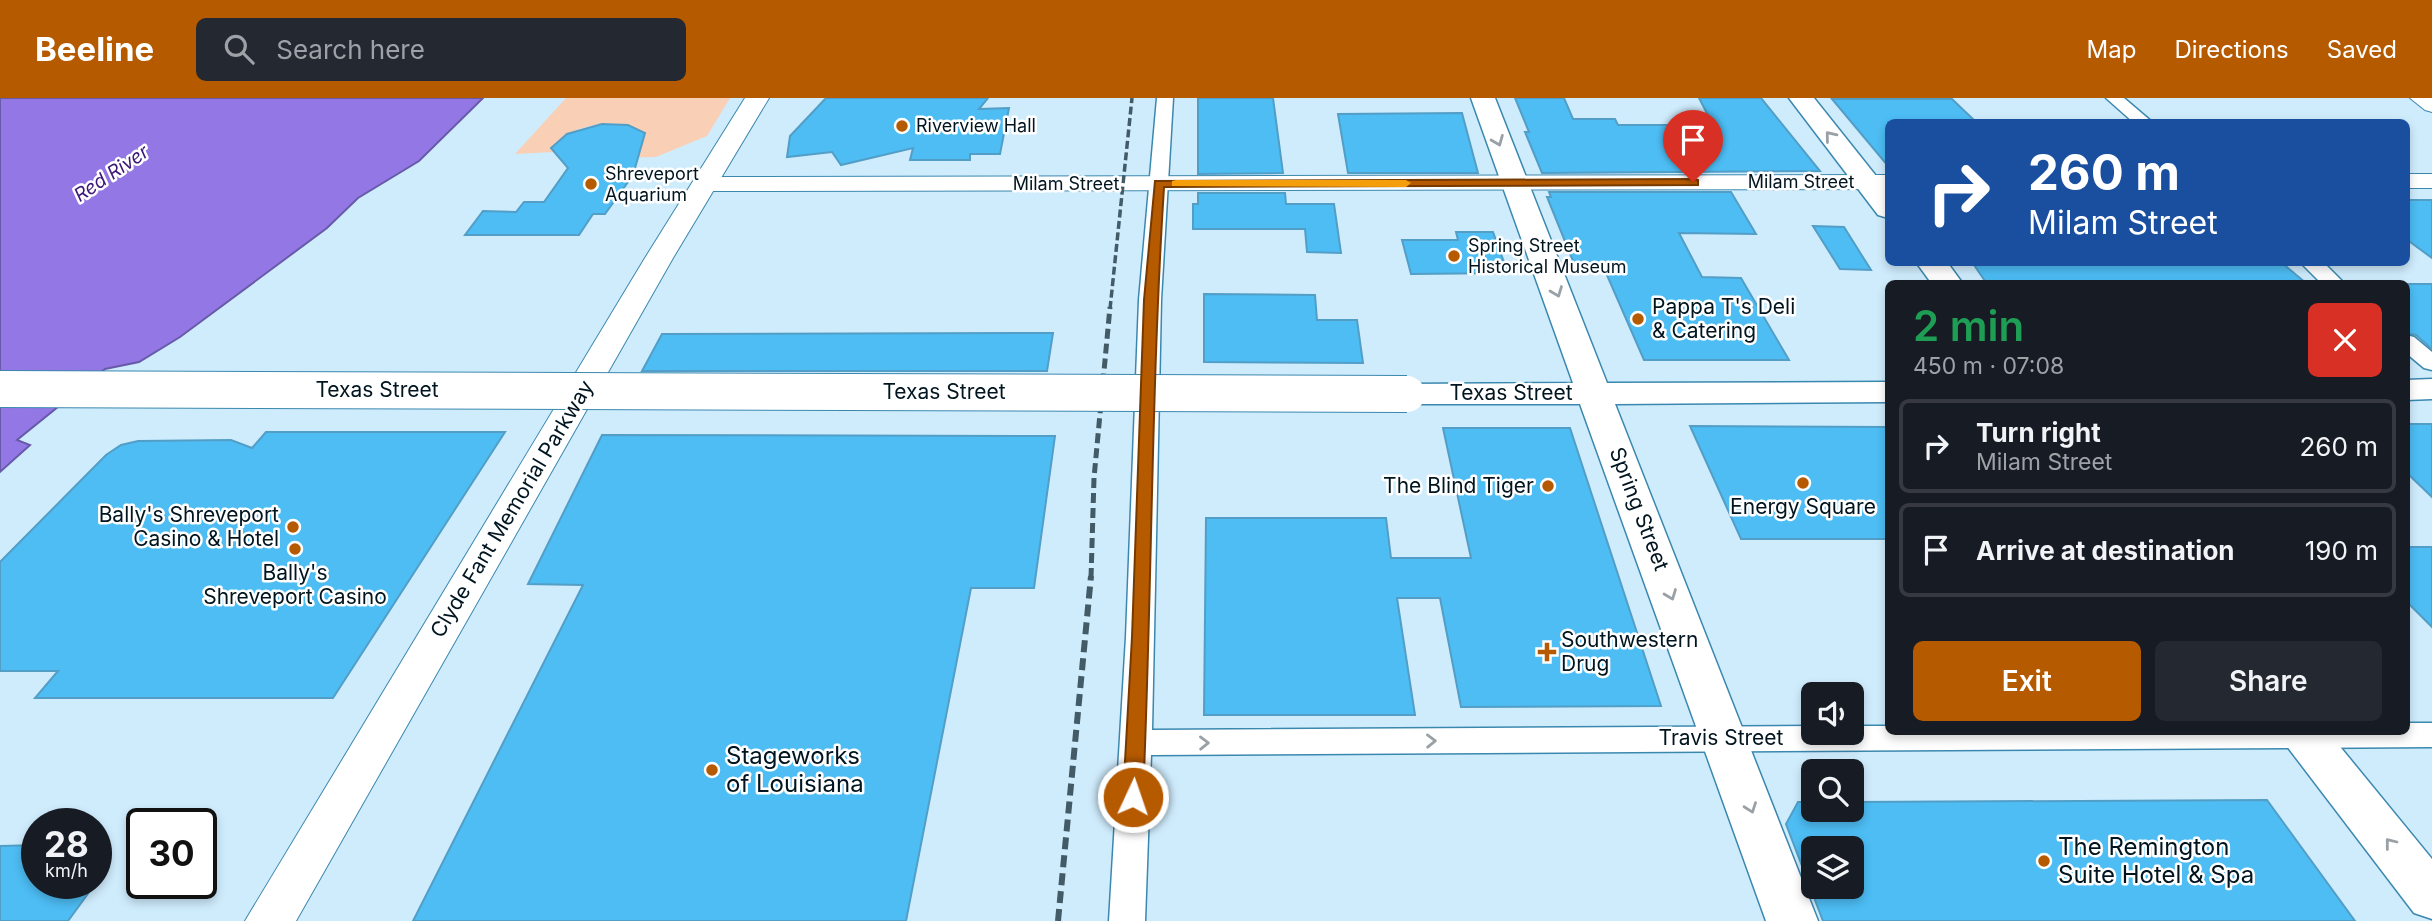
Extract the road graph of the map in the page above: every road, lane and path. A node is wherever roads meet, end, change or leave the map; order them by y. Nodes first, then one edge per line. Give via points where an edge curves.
1 (758, 98) edge
2 (1165, 98) edge
3 (1483, 98) edge
4 (1801, 98) edge
5 (2114, 98) edge
6 (2420, 98) edge
7 (2432, 106) edge
8 (2139, 119) edge
9 (2410, 181) edge
10 (2432, 181) edge
11 (1878, 182) edge
12 (1515, 183) junction
13 (706, 184) junction
14 (1159, 184) junction
15 (1885, 201) edge
16 (1934, 266) edge
17 (2315, 266) edge
18 (1945, 280) edge
19 (2330, 280) edge
20 (2410, 345) edge
21 (2432, 363) edge
22 (0, 389) edge
23 (2432, 389) edge
24 (2410, 390) edge
25 (1596, 393) junction
26 (1885, 393) edge
27 (2072, 735) edge
28 (2306, 735) edge
29 (2410, 735) edge
30 (2432, 735) edge
31 (1725, 738) junction
32 (1135, 743) junction
33 (2432, 897) edge
34 (270, 921) edge
35 (1127, 921) edge
36 (1792, 921) edge

1 - 13 main road, Clyde Fant Memorial Parkway
2 - 14 street
3 -> 12 main road, Spring Street
11 -> 4 main road
5 - 8 street
6 - 7 street
9 - 10 street
11 - 12 street, Milam Street
11 - 15 main road
12 - 14 street, Milam Street
12 -> 25 main road, Spring Street
13 - 14 street, Milam Street
13 - 34 main road, Clyde Fant Memorial Parkway
14 - 32 street via 1150,300
16 - 18 main road
17 - 19 street
20 - 21 street
22 - 25 main road, Texas Street, bridge
23 - 24 main road
25 - 26 main road, Texas Street
25 -> 31 main road, Spring Street
27 - 31 street, Travis Street
33 -> 28 main road
29 - 30 street, Travis Street
32 -> 31 street, Travis Street
31 -> 36 main road, Spring Street
32 - 35 street

